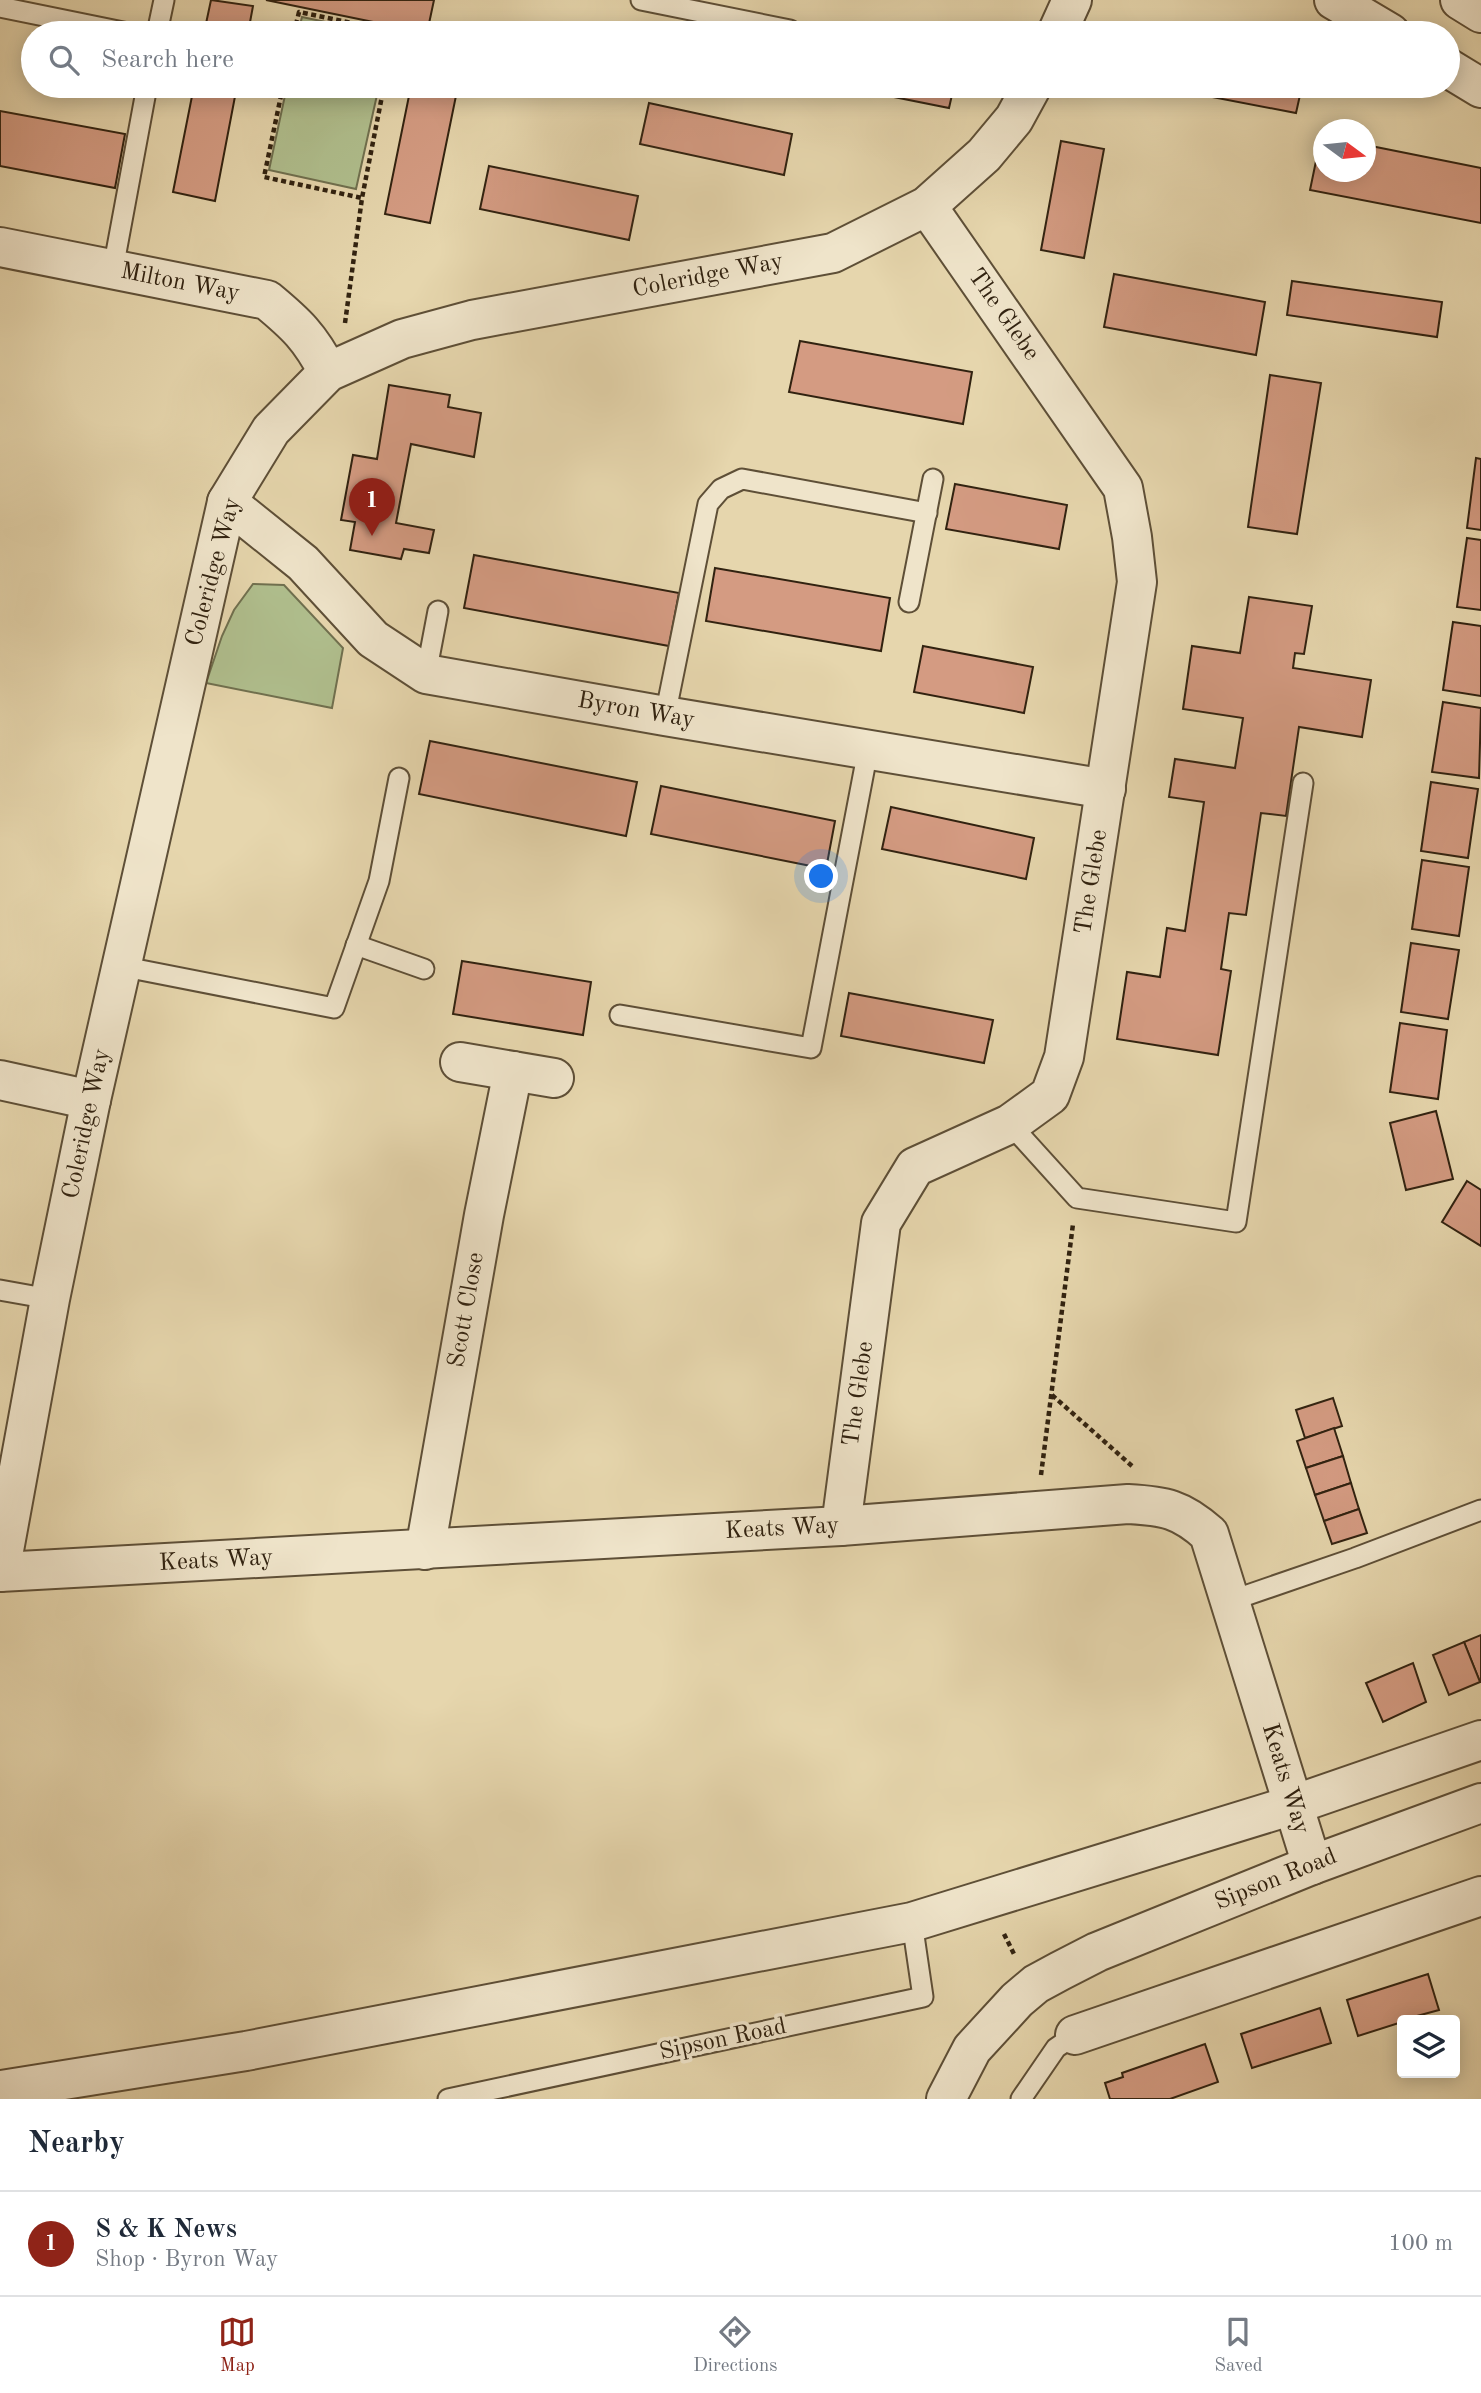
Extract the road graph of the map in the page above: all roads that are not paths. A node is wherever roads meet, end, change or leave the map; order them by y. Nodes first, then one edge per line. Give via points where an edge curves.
1 (164, 0) edge
2 (641, 0) edge
3 (1072, 0) edge
4 (1334, 0) edge
5 (0, 7) edge
6 (69, 21) edge
7 (160, 21) edge
8 (745, 21) edge
9 (1062, 21) edge
10 (1370, 21) edge
11 (1460, 75) edge
12 (1481, 88) edge
13 (145, 98) edge
14 (1025, 98) edge
15 (927, 206) junction
16 (0, 247) edge
17 (113, 270) junction
18 (333, 369) junction
19 (933, 479) dead end
20 (227, 502) junction
21 (927, 513) junction
22 (909, 602) dead end
23 (438, 611) dead end
24 (426, 674) junction
25 (664, 716) junction
26 (868, 750) junction
27 (399, 778) dead end
28 (1303, 783) dead end
29 (1106, 789) junction
30 (356, 945) junction
31 (120, 966) junction
32 (424, 969) dead end
33 (620, 1016) dead end
34 (460, 1062) dead end
35 (513, 1071) junction
36 (554, 1078) dead end
37 (0, 1080) edge
38 (91, 1100) junction
39 (1010, 1124) junction
40 (0, 1290) edge
41 (50, 1299) junction
42 (1481, 1510) edge
43 (841, 1525) junction
44 (425, 1550) junction
45 (0, 1572) edge
46 (1230, 1601) junction
47 (1481, 1740) edge
48 (1481, 1803) edge
49 (1293, 1805) junction
50 (1312, 1865) junction
51 (1481, 1896) edge
52 (912, 1922) junction
53 (1075, 2035) joint
54 (1, 2092) edge
55 (448, 2099) edge
56 (946, 2099) edge
57 (1021, 2099) edge

1 - 7 lane
2 - 8 lane
3 - 9 street
4 - 10 street
5 - 6 lane
11 - 12 street
13 - 17 lane
14 - 15 street, Coleridge Way via 984,155
15 - 18 street, Coleridge Way via 833,253 472,320 402,339
15 - 29 street, The Glebe via 1123,488 1137,582
16 - 17 street, Milton Way
17 - 18 street, Milton Way via 267,300 301,328
18 - 20 street, Coleridge Way via 271,430
19 - 21 lane
20 - 24 street, Byron Way via 303,563 373,639
20 - 31 street, Coleridge Way
21 - 22 lane
21 - 25 lane via 743,480 721,489 708,503
23 - 24 lane
24 - 25 street, Byron Way
25 - 26 street, Byron Way
26 - 29 street, Byron Way
26 - 33 lane via 811,1048
27 - 30 lane via 379,881
28 - 39 lane via 1236,1222 1077,1198
29 - 39 street, The Glebe via 1064,1057 1050,1095
30 - 31 lane via 334,1009
30 - 32 lane
31 - 38 street, Coleridge Way
34 - 35 street
35 - 36 street
35 - 44 street, Scott Close
37 - 38 street
38 - 41 street, Coleridge Way
39 - 43 street, The Glebe via 915,1167 881,1223
40 - 41 lane
41 - 45 street, Coleridge Way
42 - 46 lane
43 - 44 street, Keats Way
43 - 46 street, Keats Way via 1154,1505 1191,1518 1209,1534
44 - 45 street, Keats Way
46 - 49 street, Keats Way
47 - 49 street
48 - 50 street, Sipson Road
49 - 50 street, Keats Way
49 - 52 street
50 - 56 street, Sipson Road via 1097,1952 1036,1984 972,2049
51 - 53 street
52 - 54 street via 246,2051
52 - 55 lane, Sipson Road via 923,1997
53 - 57 lane via 1056,2048

